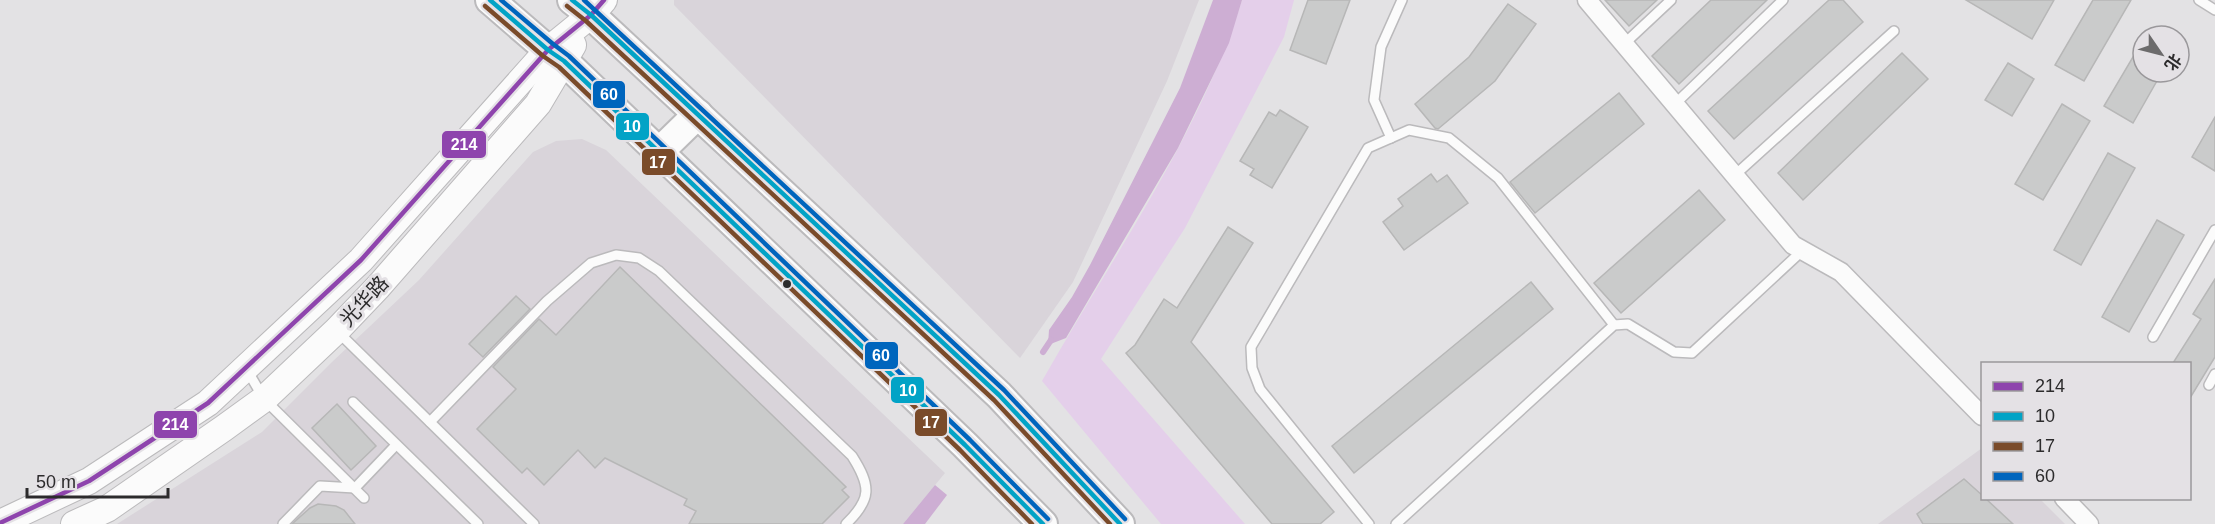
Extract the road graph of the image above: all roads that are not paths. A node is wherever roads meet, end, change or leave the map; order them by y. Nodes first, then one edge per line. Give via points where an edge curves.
1 (490, 0) edge
2 (1402, 0) edge
3 (1587, 0) edge
4 (1671, 0) edge
5 (1783, 0) edge
6 (2199, 0) edge
7 (589, 5) edge
8 (2215, 10) edge
9 (1894, 31) dead end
10 (1624, 44) junction
11 (556, 56) junction
12 (1675, 104) junction
13 (698, 114) junction
14 (1390, 138) junction
15 (659, 152) junction
16 (1735, 175) junction
17 (2215, 230) edge
18 (1803, 250) junction
19 (1614, 325) junction
20 (337, 330) junction
21 (2153, 337) dead end
22 (246, 368) junction
23 (2215, 374) edge
24 (2209, 385) dead end
25 (264, 399) junction
26 (353, 402) dead end
27 (1981, 414) edge
28 (430, 422) junction
29 (396, 445) junction
30 (355, 488) junction
31 (364, 498) dead end
32 (2066, 500) edge
33 (0, 523) edge
34 (75, 524) edge
35 (283, 524) edge
36 (477, 524) edge
37 (534, 524) edge
38 (846, 524) edge
39 (1043, 524) edge
40 (1120, 524) edge
41 (1370, 524) edge
42 (1396, 524) edge
43 (2089, 524) edge

1 - 11 main road
2 - 14 lane via 1381,47 1374,100
3 - 10 street
4 - 10 lane
5 - 12 lane
6 - 8 lane
7 - 11 main road, 光华路
7 - 13 main road
9 - 16 lane
10 - 12 street
11 - 15 main road
11 - 20 main road, 光华路 via 538,104
11 - 22 main road, 光华路 via 361,260
12 - 16 street
13 - 15 main road
13 - 40 main road via 999,395
14 - 19 lane via 1409,130 1449,138 1498,178
14 - 41 lane via 1368,148 1251,347 1252,368 1260,389
15 - 39 main road
16 - 18 street via 1793,244
17 - 21 lane
18 - 19 lane via 1692,353 1674,352 1628,324
18 - 27 street via 1841,272
19 - 42 lane
20 - 25 main road, 光华路
20 - 28 lane
22 - 25 lane
22 - 33 main road, 光华路 via 208,403 89,481
23 - 24 lane
25 - 30 lane
25 - 34 main road, 光华路 via 107,509
26 - 29 lane
28 - 37 lane
28 - 38 lane via 547,301 591,263 616,255 639,258 659,271 852,456 863,474 867,492 861,509
29 - 30 lane
29 - 36 lane
30 - 31 lane
30 - 35 lane via 320,486
32 - 43 street

